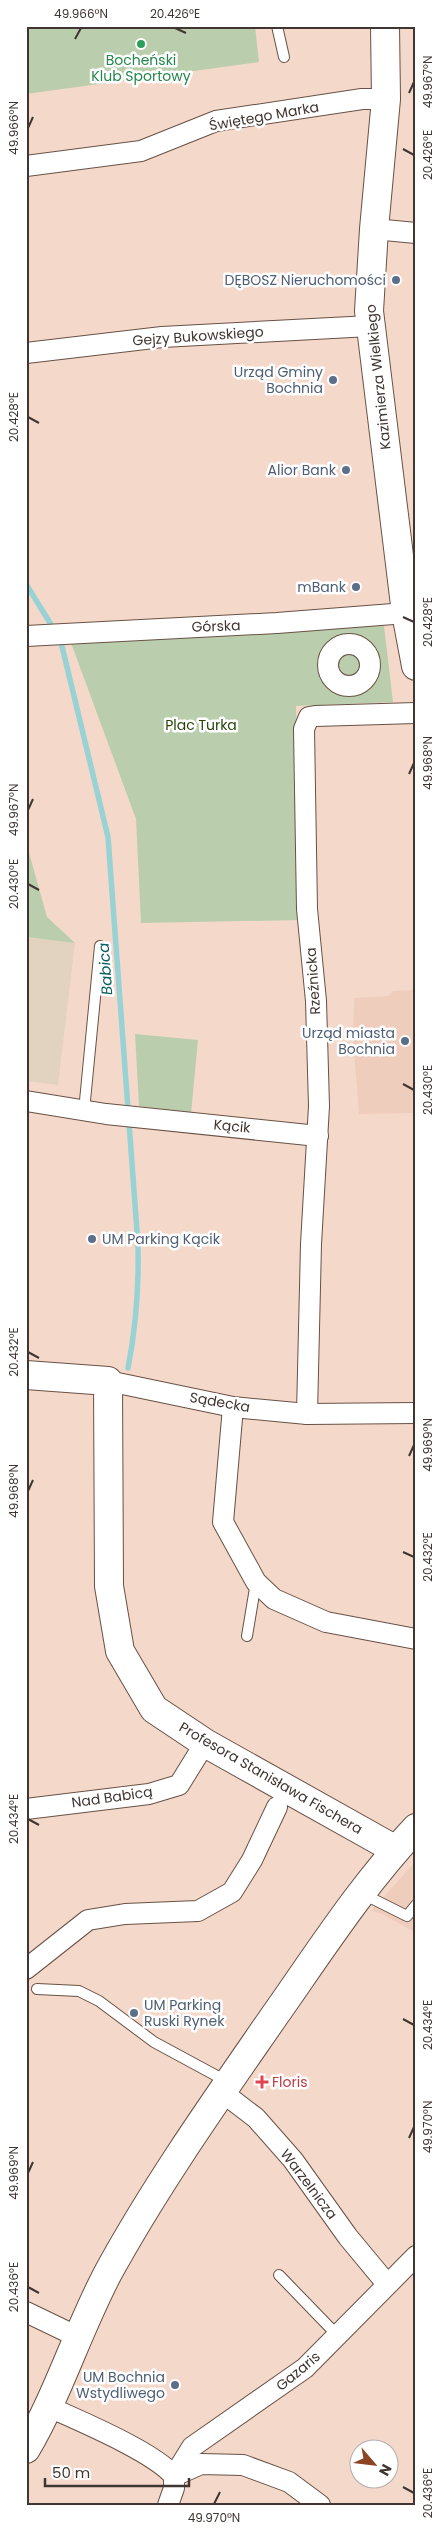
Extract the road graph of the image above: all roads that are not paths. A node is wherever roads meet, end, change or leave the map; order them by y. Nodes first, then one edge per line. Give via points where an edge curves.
1 (277, 26) edge
2 (385, 26) edge
3 (284, 57) dead end
4 (386, 100) junction
5 (26, 166) edge
6 (374, 229) junction
7 (416, 233) edge
8 (370, 326) junction
9 (26, 353) edge
10 (406, 613) junction
11 (44, 634) edge
12 (416, 666) edge
13 (416, 713) edge
14 (100, 946) dead end
15 (26, 1101) edge
16 (84, 1111) junction
17 (318, 1136) junction
18 (26, 1374) edge
19 (108, 1380) junction
20 (234, 1406) junction
21 (416, 1413) edge
22 (307, 1414) junction
23 (256, 1582) junction
24 (247, 1636) dead end
25 (416, 1639) edge
26 (205, 1743) junction
27 (277, 1807) dead end
28 (26, 1809) edge
29 (416, 1828) edge
30 (396, 1850) junction
31 (362, 1894) junction
32 (416, 1905) edge
33 (26, 1969) edge
34 (37, 1989) dead end
35 (225, 2087) junction
36 (416, 2256) edge
37 (279, 2275) dead end
38 (387, 2284) junction
39 (26, 2312) edge
40 (338, 2336) junction
41 (78, 2337) junction
42 (40, 2415) junction
43 (26, 2449) edge
44 (174, 2476) junction
45 (168, 2505) edge
46 (320, 2505) edge

1 - 3 lane
2 - 4 street, Kazimierza Wielkiego
4 - 5 street, Świętego Marka via 362,99 216,121 141,151
4 - 6 street, Kazimierza Wielkiego
6 - 7 street
6 - 8 street, Kazimierza Wielkiego
8 - 9 street, Gejzy Bukowskiego via 162,337
8 - 10 street, Kazimierza Wielkiego
10 - 11 street, Górska via 276,624
10 - 12 street, Kazimierza Wielkiego
13 - 17 street, Rzeźnicka via 315,716 305,722 306,874 316,1001
14 - 16 lane
15 - 16 street
16 - 17 street, Kącik
17 - 22 street, Rzeźnicka via 311,1244
18 - 19 street, Sądecka
19 - 20 street, Sądecka
19 - 26 street, Profesora Stanisława Fischera via 108,1586 120,1651 154,1709
20 - 22 street, Sądecka
20 - 23 street via 223,1522
21 - 22 street, Sądecka
23 - 24 lane
23 - 25 street via 274,1599 326,1622
26 - 28 street, Nad Babicą via 179,1785 149,1794
26 - 30 street, Profesora Stanisława Fischera
27 - 33 street via 252,1860 232,1892 198,1911 125,1914 88,1920
29 - 30 street
30 - 31 street
31 - 32 lane via 407,1916
31 - 35 street
34 - 35 lane via 79,1991 99,2001 154,2042
35 - 38 street, Warzelnicza via 293,2160 348,2237
35 - 41 street via 156,2189 108,2274
36 - 38 street, Gazaris
37 - 40 lane
38 - 40 street, Gazaris
39 - 41 street
40 - 44 street, Gazaris via 305,2368 192,2447
41 - 42 street
42 - 43 street
42 - 44 street via 154,2460 167,2467
44 - 45 street
44 - 46 street via 201,2464 243,2465 289,2482

